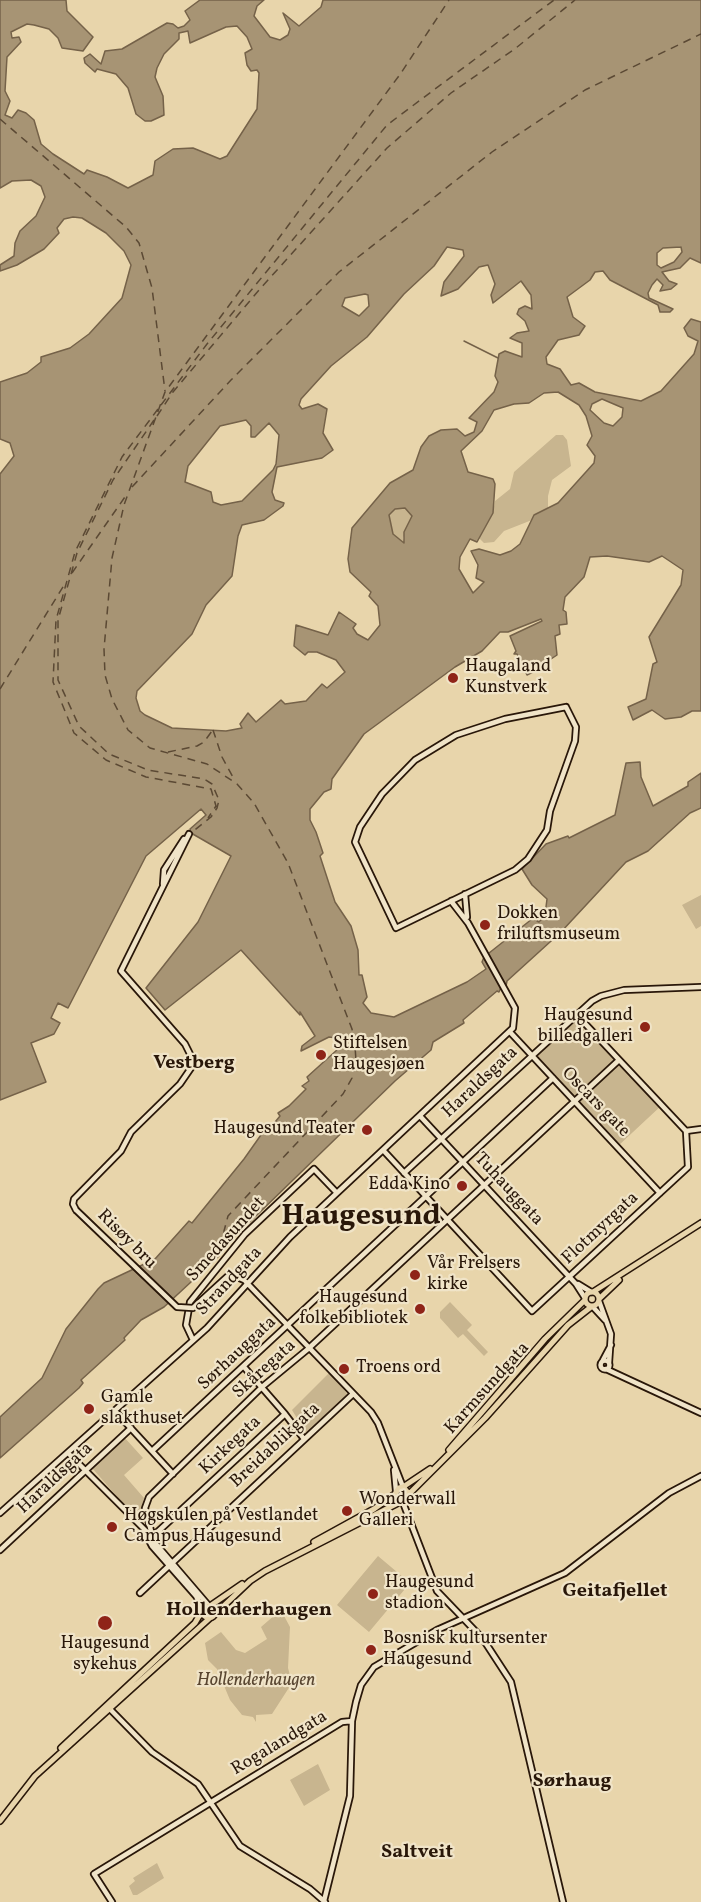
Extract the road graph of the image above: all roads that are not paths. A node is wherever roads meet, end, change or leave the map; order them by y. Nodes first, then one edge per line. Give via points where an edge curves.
1 (190, 833) dead end
2 (465, 894) junction
3 (451, 901) junction
4 (468, 923) junction
5 (701, 987) edge
6 (576, 1014) junction
7 (510, 1032) junction
8 (530, 1055) junction
9 (619, 1060) junction
10 (553, 1078) junction
11 (574, 1100) junction
12 (420, 1116) junction
13 (701, 1129) edge
14 (686, 1131) junction
15 (441, 1139) junction
16 (383, 1150) junction
17 (462, 1162) junction
18 (405, 1173) junction
19 (484, 1184) junction
20 (337, 1193) junction
21 (660, 1193) junction
22 (426, 1196) junction
23 (447, 1219) junction
24 (701, 1225) edge
25 (570, 1276) junction
26 (246, 1282) junction
27 (576, 1284) junction
28 (592, 1292) junction
29 (585, 1299) junction
30 (599, 1300) junction
31 (592, 1307) junction
32 (609, 1323) junction
33 (286, 1326) junction
34 (193, 1340) junction
35 (612, 1342) junction
36 (308, 1349) junction
37 (603, 1360) junction
38 (608, 1366) junction
39 (244, 1367) junction
40 (262, 1387) junction
41 (353, 1394) junction
42 (115, 1411) junction
43 (701, 1413) edge
44 (285, 1414) junction
45 (131, 1428) junction
46 (304, 1439) junction
47 (152, 1451) junction
48 (68, 1453) junction
49 (393, 1467) junction
50 (85, 1471) junction
51 (173, 1474) junction
52 (701, 1476) edge
53 (403, 1487) junction
54 (396, 1492) junction
55 (405, 1498) junction
56 (0, 1513) edge
57 (144, 1531) junction
58 (152, 1538) junction
59 (0, 1550) edge
60 (156, 1550) junction
61 (171, 1564) junction
62 (140, 1593) dead end
63 (209, 1606) junction
64 (203, 1611) junction
65 (213, 1616) junction
66 (464, 1618) junction
67 (108, 1707) junction
68 (352, 1721) junction
69 (211, 1802) junction
70 (0, 1816) edge
71 (0, 1821) edge
72 (112, 1902) edge
73 (324, 1902) edge
74 (563, 1902) edge

1 - 26 street, Risøy bru, bridge via 121,971 185,1044 191,1068 131,1132 121,1151 73,1204 177,1307 193,1308 228,1276
2 - 3 street
2 - 3 street via 528,860 547,830 576,736 566,707 505,719 456,735 428,751 392,781 370,810 356,836 356,846 396,928
2 - 4 street
3 - 4 street
4 - 7 street via 515,1008 515,1023
5 - 6 street, Haraldsgata via 615,991
6 - 8 street, Haraldsgata
6 - 9 street
7 - 8 street, Oscars gate
7 - 12 street, Strandgata
8 - 10 street, Oscars gate
8 - 15 street, Haraldsgata
9 - 11 street, Skåregata
9 - 14 street
10 - 11 street, Oscars gate
10 - 17 street, Sørhauggata
11 - 19 street, Skåregata
11 - 21 street, Oscars gate
12 - 15 street, Tuhauggata
12 - 16 street, Strandgata
13 - 14 street
14 - 21 street, Flotmyrgata via 688,1167
15 - 17 street, Tuhauggata
15 - 18 street, Haraldsgata
16 - 18 street
16 - 20 street, Strandgata
17 - 19 street, Tuhauggata
17 - 22 street, Sørhauggata
18 - 22 street
19 - 23 street, Skåregata
19 - 25 street, Tuhauggata
20 - 26 street, Strandgata
20 - 34 street, Smedasundet via 314,1169 267,1213 190,1302 186,1325
21 - 25 street, Flotmyrgata
22 - 23 street
22 - 33 street, Sørhauggata
23 - 25 street, Flotmyrgata via 532,1311
23 - 36 street, Skåregata
24 - 28 main road
24 - 30 main road via 618,1281
25 - 27 street, Tuhauggata
26 - 33 street
26 - 34 street, Strandgata
27 - 28 street, Tuhauggata
27 - 29 street, Tuhauggata
28 - 29 main road, Karmsundgata
28 - 30 main road
29 - 31 main road
29 - 53 main road, Karmsundgata via 441,1458 425,1474
30 - 31 main road, Karmsundgata
30 - 32 street
31 - 32 street
31 - 55 main road, Karmsundgata via 561,1331 485,1418
32 - 35 street
33 - 36 street
33 - 39 street, Sørhauggata
34 - 42 street, Strandgata
35 - 37 street
35 - 38 street
36 - 40 street, Skåregata
36 - 41 street
37 - 38 street
37 - 38 street via 600,1367
38 - 43 street
39 - 40 street
39 - 47 street, Sørhauggata
40 - 44 street
40 - 51 street, Skåregata
41 - 46 street, Breidablikgata
41 - 49 street via 378,1423
42 - 45 street
42 - 48 street, Strandgata
44 - 46 street
44 - 58 street, Kirkegata
45 - 47 street
45 - 50 street, Haraldsgata
46 - 61 street, Breidablikgata
47 - 51 street
48 - 50 street
48 - 56 street, Strandgata
49 - 53 street
49 - 54 street
50 - 57 street
50 - 59 street, Haraldsgata
51 - 58 street, Skåregata via 145,1503
52 - 66 street, Rogalandgata via 669,1493 566,1573
53 - 54 main road, Karmsundgata
53 - 55 main road
54 - 55 main road
54 - 63 main road via 375,1509 254,1574
55 - 65 main road, Karmsundgata via 265,1571
55 - 66 street via 437,1591
57 - 58 street
57 - 60 street
58 - 60 street
58 - 61 street
60 - 61 street
61 - 62 street, Breidablikgata
61 - 63 street
61 - 64 street
63 - 64 main road, Karmsundgata
63 - 65 main road via 215,1610
64 - 65 main road via 205,1617
64 - 67 main road, Karmsundgata
65 - 67 main road, Karmsundgata
66 - 68 street, Rogalandgata via 378,1663 362,1685
66 - 74 street via 494,1653 515,1694
67 - 69 street via 152,1752 198,1784
67 - 70 main road, Karmsundgata via 28,1778
67 - 71 main road, Karmsundgata via 35,1776
68 - 69 street, Rogalandgata via 342,1722
68 - 73 street via 352,1778
69 - 72 street, Rogalandgata via 94,1874
69 - 73 street via 240,1846 310,1889

